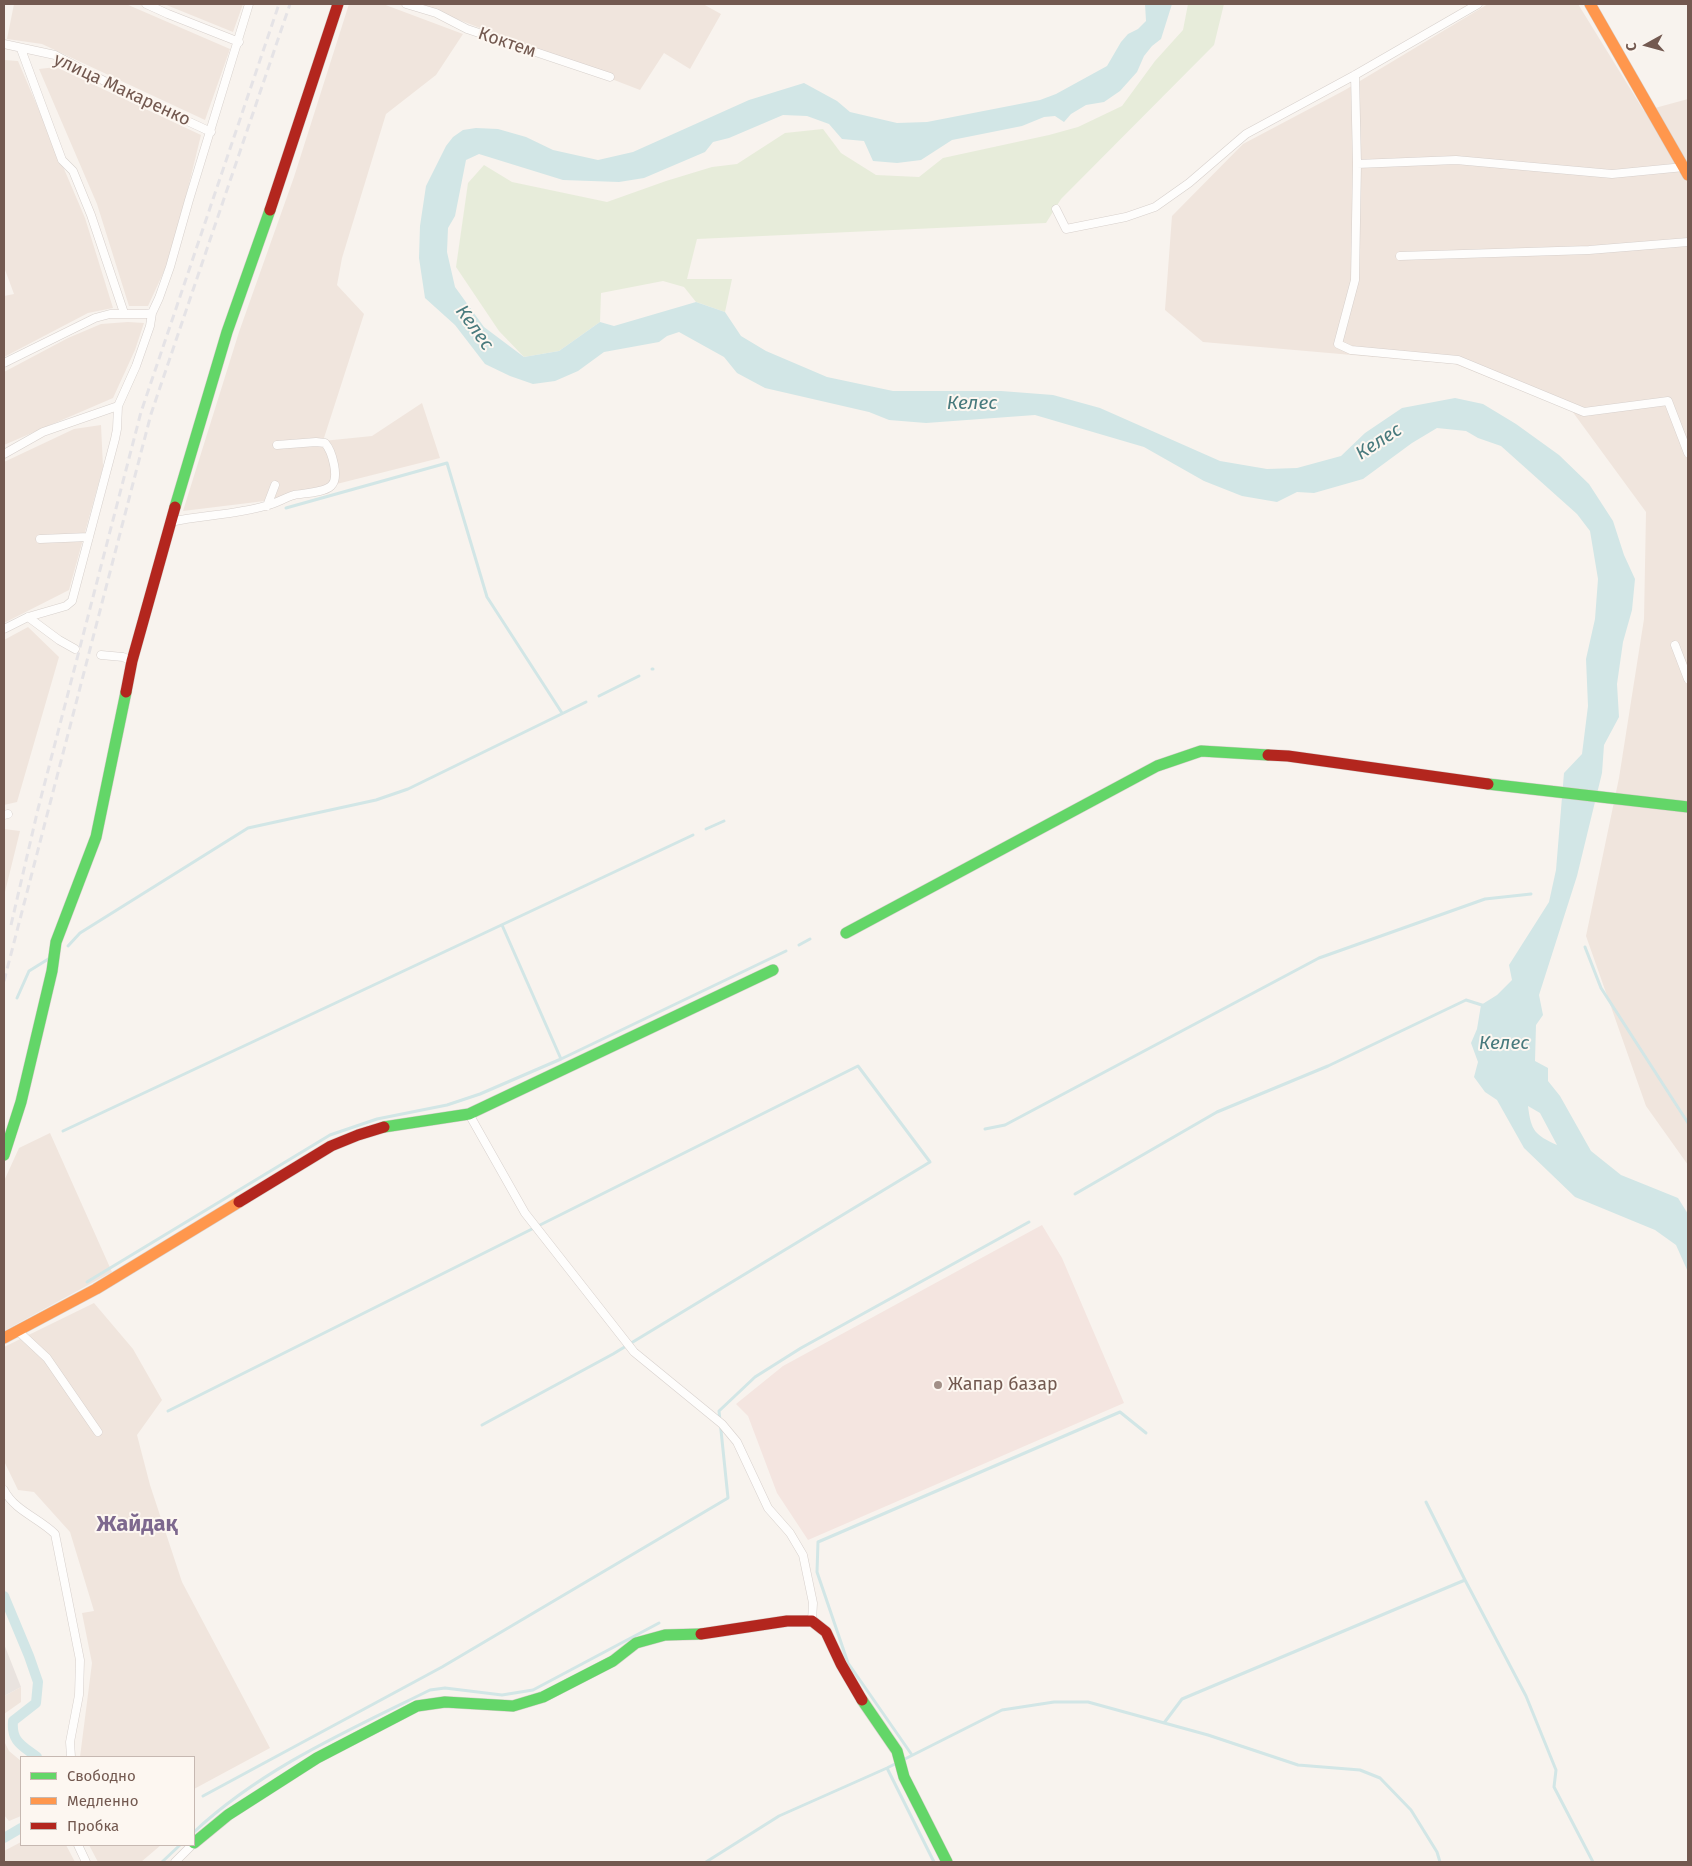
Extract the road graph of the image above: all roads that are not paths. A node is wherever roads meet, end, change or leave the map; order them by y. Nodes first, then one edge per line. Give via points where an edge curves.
1 (146, 4) edge
2 (249, 4) edge
3 (338, 4) edge
4 (406, 4) edge
5 (438, 4) edge
6 (1478, 4) edge
7 (1590, 4) edge
8 (436, 13) junction
9 (239, 42) junction
10 (4, 44) edge
11 (21, 49) junction
12 (1355, 76) junction
13 (610, 77) dead end
14 (211, 132) junction
15 (1357, 164) junction
16 (1686, 171) edge
17 (1056, 210) dead end
18 (1688, 242) edge
19 (1400, 256) dead end
20 (124, 313) junction
21 (152, 313) junction
22 (4, 363) edge
23 (118, 406) junction
24 (277, 445) dead end
25 (1688, 453) edge
26 (4, 454) edge
27 (275, 485) dead end
28 (267, 506) junction
29 (170, 522) junction
30 (89, 537) junction
31 (40, 539) dead end
32 (28, 617) junction
33 (4, 628) edge
34 (1675, 645) dead end
35 (75, 649) dead end
36 (102, 655) dead end
37 (132, 661) junction
38 (1688, 679) edge
39 (1688, 807) edge
40 (846, 933) dead end
41 (773, 970) dead end
42 (469, 1114) junction
43 (4, 1155) edge
44 (18, 1331) junction
45 (4, 1338) edge
46 (98, 1432) dead end
47 (4, 1490) edge
48 (812, 1621) junction
49 (71, 1756) edge
50 (195, 1842) edge
51 (78, 1846) edge
52 (191, 1846) edge
53 (86, 1862) edge
54 (175, 1862) edge
55 (947, 1862) edge

1 - 9 street
2 - 9 street
3 - 29 street via 227,332
4 - 8 street, Коктем
5 - 8 street
6 - 12 street
7 - 16 street
8 - 13 street, Коктем via 467,28
9 - 14 street
10 - 11 street, улица Макаренко
11 - 14 street, улица Макаренко via 55,55
11 - 20 street via 62,160 73,171 90,214
12 - 15 street
12 - 17 street via 1246,134 1189,183 1154,207 1126,217 1066,229
14 - 21 street via 170,267
15 - 16 street via 1456,160 1612,174
15 - 25 street via 1355,280 1338,344 1351,350 1458,360 1584,412 1668,401
18 - 19 street via 1589,250
20 - 21 street
20 - 22 street via 95,318
21 - 23 street via 136,366
23 - 26 street via 43,432
23 - 30 street via 118,429
24 - 28 street via 326,443 335,466 335,479 330,487 294,495
27 - 28 street
28 - 29 street
29 - 37 street
30 - 31 street
30 - 32 street via 72,601
32 - 33 street
32 - 35 street
34 - 38 street
36 - 37 street
37 - 43 street via 96,837 56,942 21,1102
39 - 40 street via 1438,778 1288,756 1202,751 1157,766
41 - 42 street
42 - 44 street via 385,1127 331,1146 96,1289
42 - 48 street via 525,1213 634,1352 722,1424 737,1442 768,1508 803,1554 813,1604
44 - 45 street
44 - 46 street via 46,1358
47 - 49 street via 9,1499 55,1534 80,1660
48 - 50 street via 665,1635 636,1643 613,1662 543,1697 513,1706 444,1702 417,1706 317,1758 228,1815
48 - 55 street via 826,1632 840,1664 897,1751 904,1777
51 - 53 street
52 - 54 street

